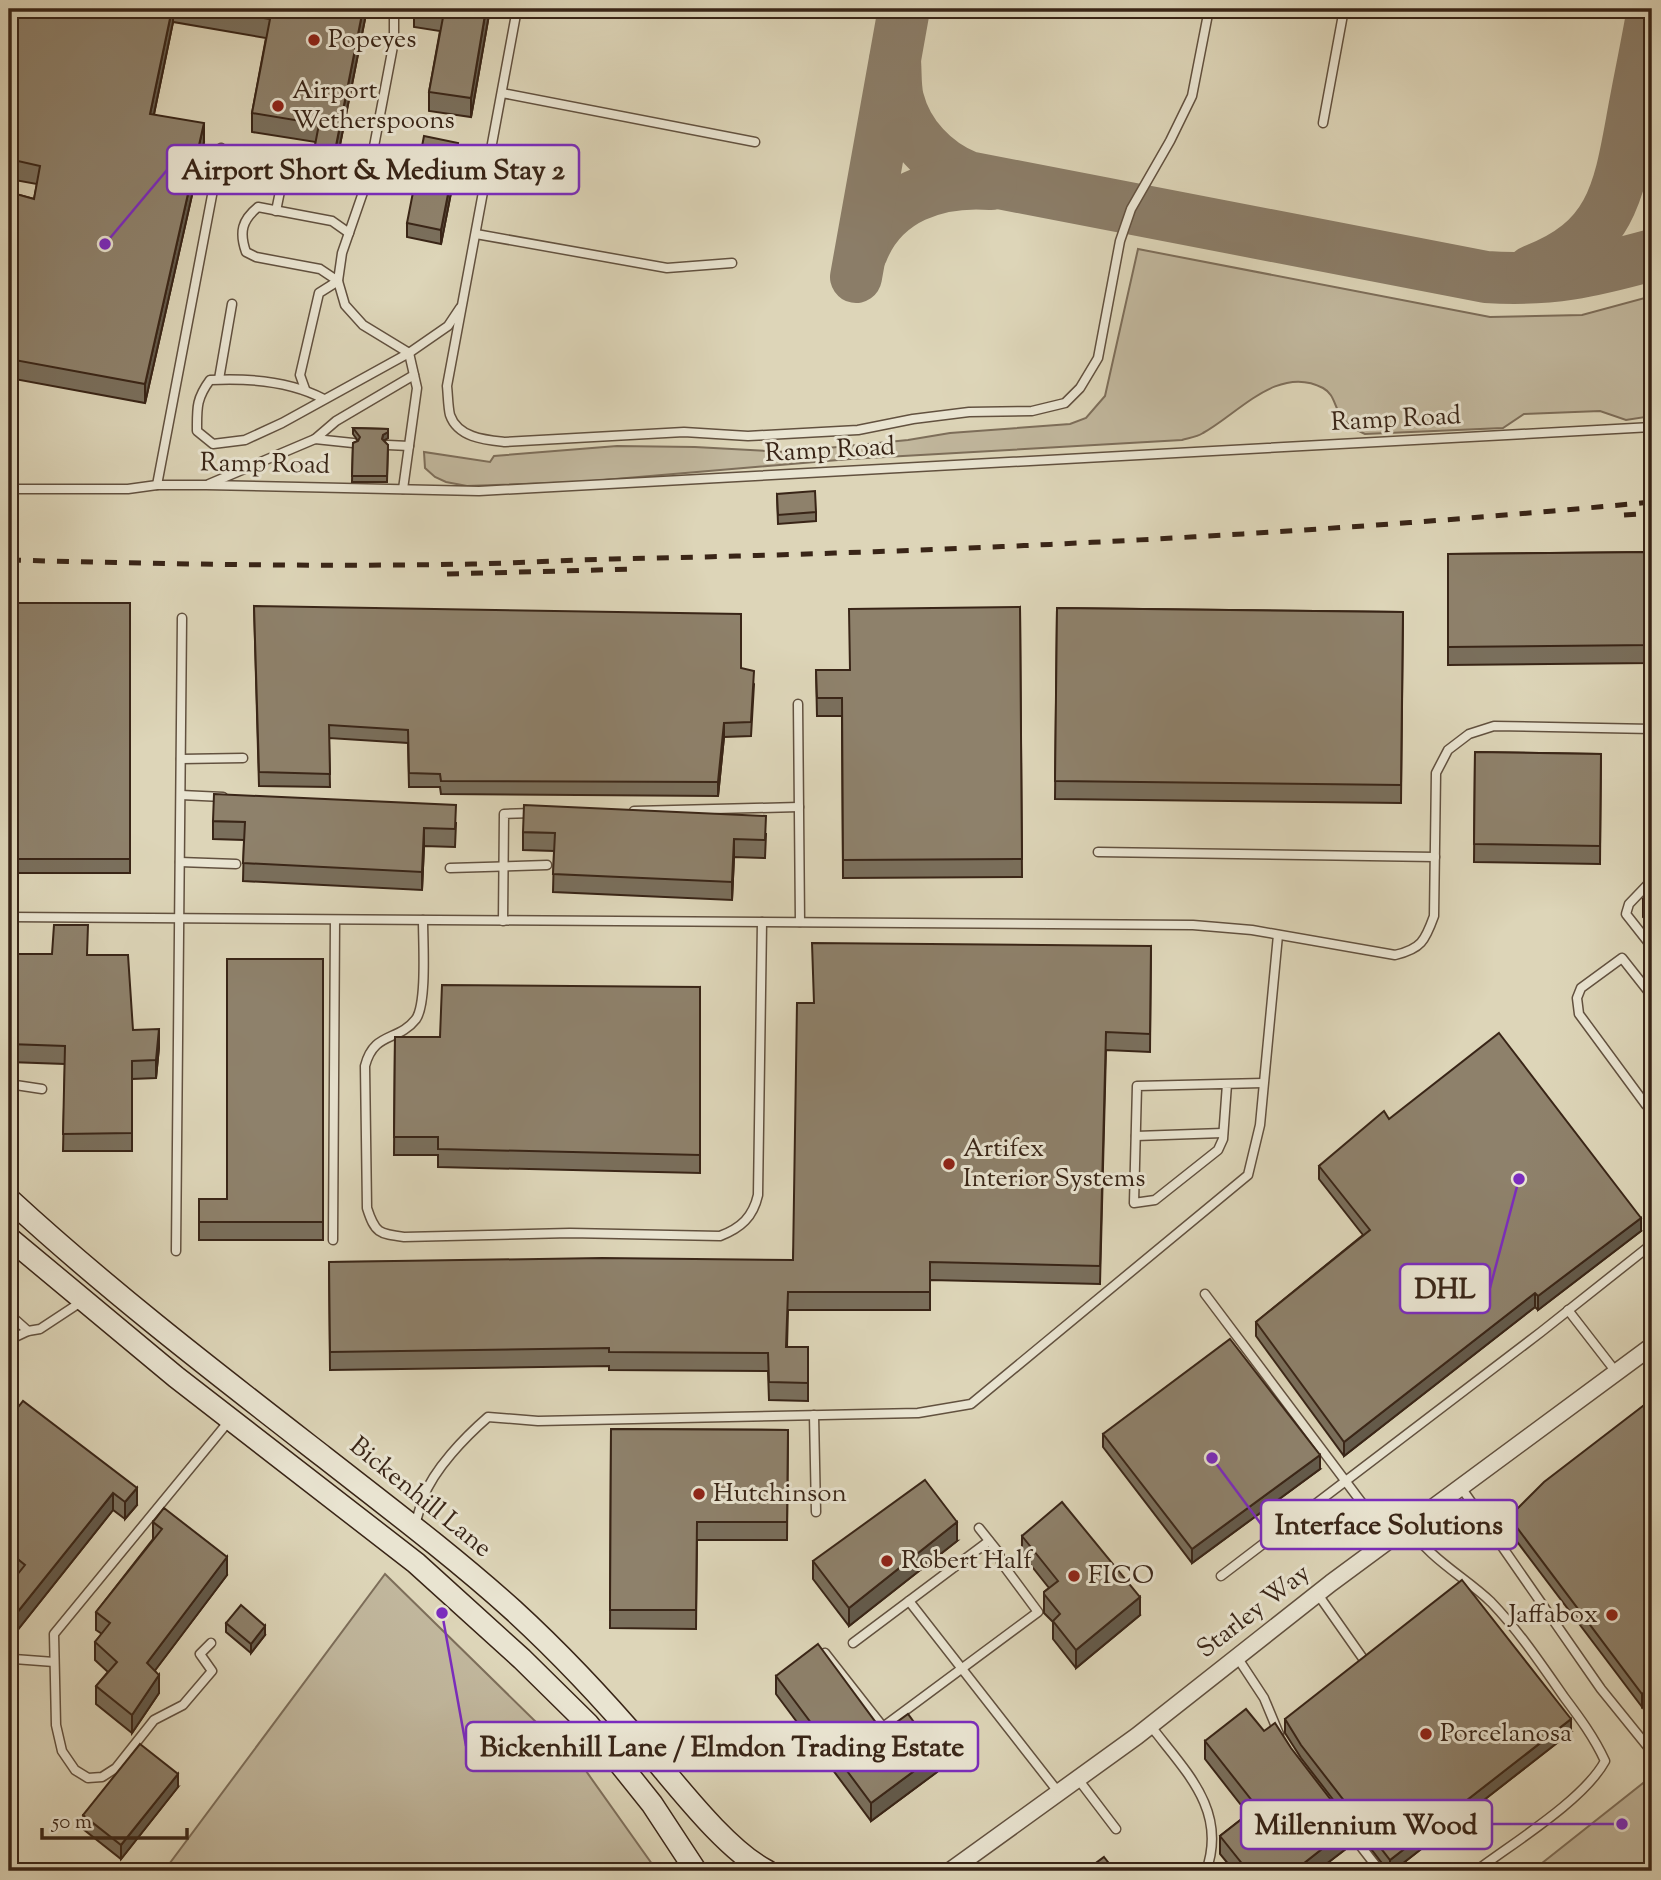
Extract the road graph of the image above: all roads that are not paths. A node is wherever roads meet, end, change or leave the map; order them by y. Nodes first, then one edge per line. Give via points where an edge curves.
1 (394, 9) edge
2 (517, 9) edge
3 (1209, 9) edge
4 (1345, 9) edge
5 (502, 93) junction
6 (1323, 123) dead end
7 (755, 142) dead end
8 (221, 148) dead end
9 (288, 152) dead end
10 (276, 211) junction
11 (349, 233) junction
12 (476, 234) junction
13 (732, 263) dead end
14 (338, 281) junction
15 (463, 302) junction
16 (232, 304) dead end
17 (409, 353) junction
18 (414, 375) junction
19 (219, 379) junction
20 (305, 389) junction
21 (324, 399) junction
22 (1652, 427) edge
23 (315, 439) junction
24 (353, 443) edge
25 (388, 445) edge
26 (409, 446) junction
27 (157, 485) junction
28 (206, 485) junction
29 (9, 489) edge
30 (402, 489) junction
31 (182, 618) dead end
32 (798, 704) dead end
33 (1652, 729) edge
34 (243, 758) dead end
35 (181, 759) junction
36 (181, 795) junction
37 (234, 797) edge
38 (799, 807) junction
39 (624, 811) edge
40 (544, 813) edge
41 (1098, 852) dead end
42 (1435, 857) junction
43 (180, 862) junction
44 (236, 864) dead end
45 (547, 865) dead end
46 (450, 868) dead end
47 (503, 868) junction
48 (1652, 880) edge
49 (9, 917) edge
50 (180, 919) junction
51 (335, 920) junction
52 (423, 920) junction
53 (503, 921) junction
54 (762, 922) junction
55 (800, 922) junction
56 (1278, 934) junction
57 (1652, 947) edge
58 (1652, 996) edge
59 (1264, 1083) junction
60 (9, 1084) edge
61 (1227, 1084) junction
62 (42, 1089) dead end
63 (1647, 1105) dead end
64 (1223, 1133) junction
65 (1136, 1136) junction
66 (9, 1199) edge
67 (9, 1238) edge
68 (333, 1240) dead end
69 (1652, 1244) edge
70 (176, 1251) dead end
71 (1205, 1294) dead end
72 (83, 1300) junction
73 (1568, 1310) junction
74 (9, 1314) edge
75 (28, 1331) junction
76 (9, 1340) edge
77 (1652, 1346) edge
78 (1616, 1372) junction
79 (814, 1415) junction
80 (230, 1419) junction
81 (1346, 1481) junction
82 (1460, 1486) junction
83 (816, 1512) dead end
84 (1409, 1525) junction
85 (414, 1527) junction
86 (979, 1528) dead end
87 (1389, 1539) junction
88 (989, 1541) junction
89 (1221, 1576) dead end
90 (1317, 1593) junction
91 (909, 1601) junction
92 (211, 1643) dead end
93 (853, 1643) dead end
94 (825, 1653) edge
95 (9, 1655) edge
96 (1237, 1657) junction
97 (1364, 1660) edge
98 (54, 1662) junction
99 (962, 1667) junction
100 (1150, 1726) junction
101 (1281, 1739) edge
102 (1652, 1752) edge
103 (1078, 1779) junction
104 (1059, 1793) junction
105 (1340, 1820) edge
106 (1116, 1829) dead end
107 (953, 1870) edge
108 (696, 1871) edge
109 (767, 1871) edge
110 (1206, 1871) edge
111 (1380, 1871) edge
112 (1476, 1871) edge

1 - 11 lane via 394,41 368,178
2 - 5 lane
3 - 15 lane via 1192,96 1131,209 1120,241 1098,358 1065,403 1032,411 913,419 858,430 480,440 464,432 451,417 447,386
4 - 6 lane
5 - 7 lane
5 - 12 lane
8 - 27 lane
9 - 10 lane
10 - 11 lane via 332,221
10 - 14 lane via 258,207 245,217 241,237 246,252 320,269
11 - 14 lane
12 - 13 lane via 667,268
12 - 15 lane
14 - 17 lane via 345,305 363,325
14 - 20 lane via 319,293 300,374
15 - 17 lane via 448,326
16 - 19 lane
17 - 18 lane
17 - 21 lane
18 - 23 lane via 336,421
18 - 26 lane via 417,388
19 - 20 lane
19 - 21 lane via 210,380 199,394 197,408 197,431 213,444 245,440
20 - 21 lane
22 - 30 lane, Ramp Road via 479,491
23 - 24 lane
23 - 28 lane
25 - 26 lane
26 - 30 lane
27 - 28 lane, Ramp Road
27 - 29 lane, Ramp Road
28 - 30 lane, Ramp Road
31 - 35 lane
32 - 38 lane
33 - 42 lane via 1494,726 1469,734 1448,750 1436,773
34 - 35 lane
35 - 36 lane
36 - 37 lane
36 - 43 lane
38 - 39 lane
38 - 55 lane
40 - 47 lane via 504,814
41 - 42 lane
42 - 56 lane via 1434,916 1414,950 1395,954
43 - 44 lane
43 - 50 lane
45 - 47 lane
46 - 47 lane
47 - 53 lane
48 - 57 lane via 1629,904 1626,914
49 - 50 lane
50 - 51 lane
50 - 70 lane
51 - 52 lane
51 - 68 lane
52 - 53 lane
52 - 54 lane via 422,1003 417,1017 378,1043 365,1066 367,1208 373,1226 383,1235 404,1237 720,1236 737,1229 747,1220 758,1195
53 - 54 lane
54 - 55 lane
55 - 56 lane via 1193,925
56 - 59 lane
58 - 63 lane via 1622,958 1581,988 1577,998 1579,1014
59 - 61 lane
59 - 79 lane via 1248,1175 971,1404 918,1413
60 - 62 lane
61 - 64 lane
61 - 65 lane via 1137,1086
64 - 65 lane
64 - 65 lane via 1217,1150 1191,1172 1155,1200 1134,1203
66 - 85 main road, Bickenhill Lane via 197,1359
67 - 72 main road, Bickenhill Lane
69 - 73 lane
71 - 81 lane
72 - 75 lane via 40,1329
72 - 80 main road, Bickenhill Lane
73 - 78 lane
73 - 81 lane
74 - 75 lane
75 - 76 lane
77 - 78 street, Starley Way
78 - 82 street, Starley Way
79 - 83 lane
79 - 85 lane via 538,1421 488,1417 466,1436 439,1472 424,1495
80 - 98 lane via 54,1634
80 - 108 main road, Bickenhill Lane via 416,1563 522,1659 588,1724 652,1804
81 - 87 lane
81 - 89 lane
82 - 84 street, Starley Way
82 - 102 lane via 1601,1689
84 - 87 street, Starley Way
84 - 112 lane via 1432,1553 1506,1619 1605,1760 1597,1775 1551,1816
85 - 109 main road, Bickenhill Lane via 513,1611 608,1705 744,1856
86 - 88 lane
87 - 90 street, Starley Way
88 - 91 lane
88 - 99 lane via 1038,1612
90 - 96 street, Starley Way
90 - 97 lane
91 - 93 lane
91 - 99 lane
92 - 98 lane via 200,1654 212,1671 183,1706 154,1720 116,1768 102,1777 88,1778 75,1770 62,1751 56,1725
94 - 99 lane via 883,1727
95 - 98 lane via 14,1660
96 - 100 street, Starley Way
96 - 101 lane via 1264,1698
99 - 104 lane
100 - 103 street, Starley Way
100 - 110 lane via 1207,1804 1214,1842
103 - 104 street, Starley Way
103 - 106 lane
104 - 107 street, Starley Way
105 - 111 lane

